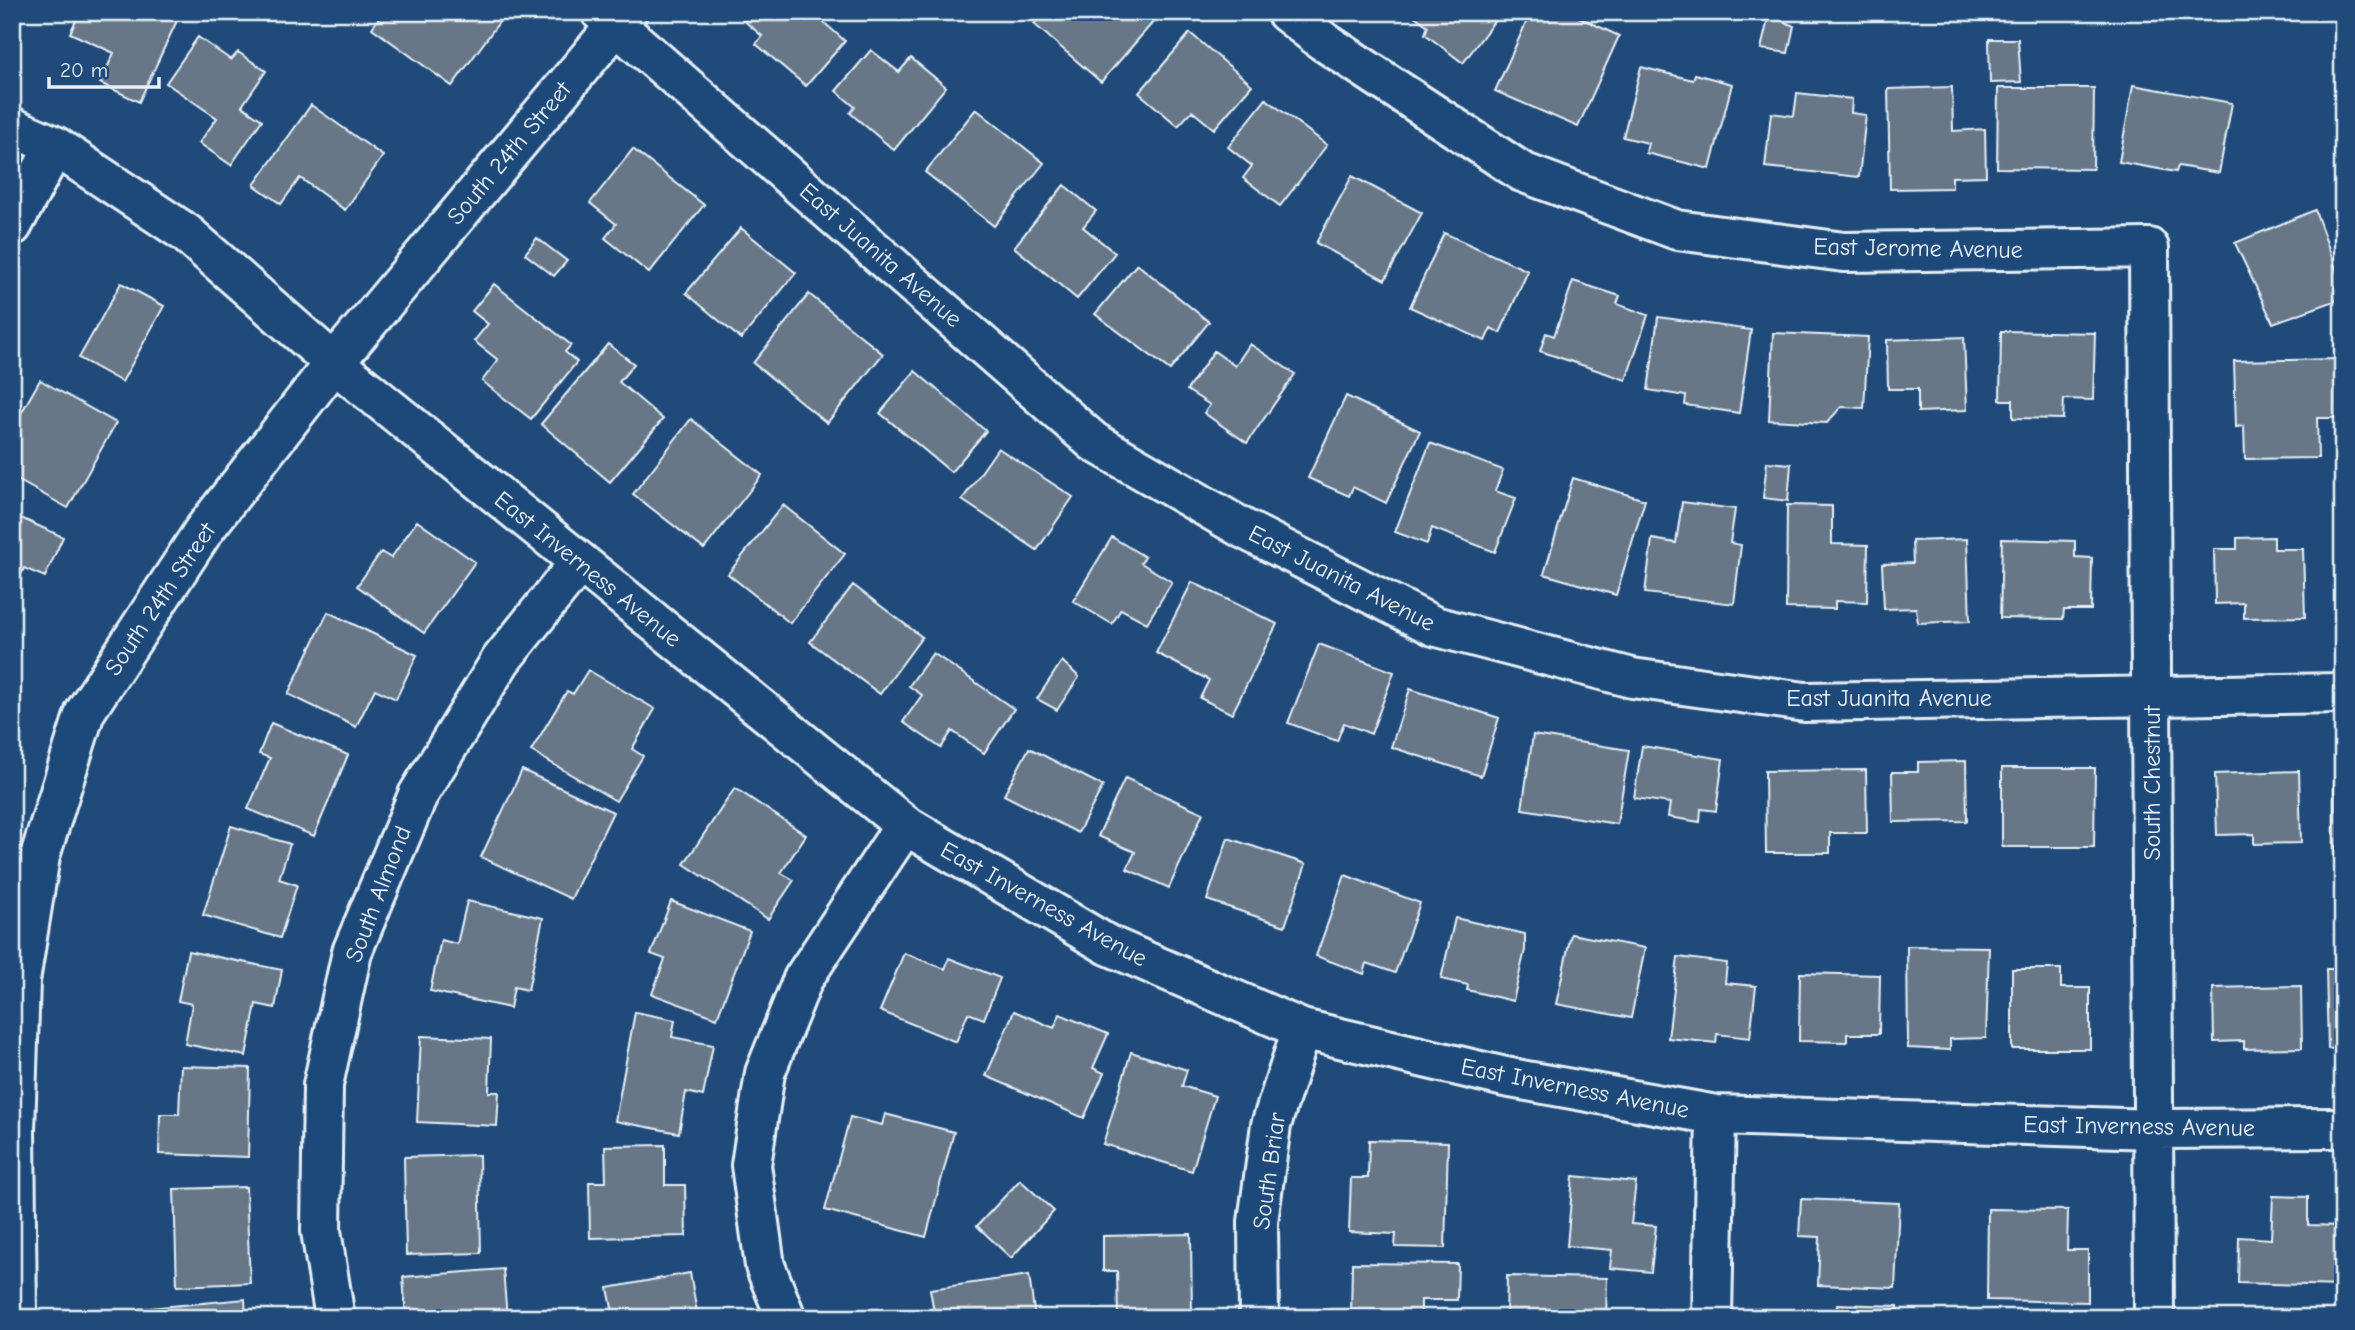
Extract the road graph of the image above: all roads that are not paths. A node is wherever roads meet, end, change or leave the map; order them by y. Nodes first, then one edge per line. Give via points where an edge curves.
1 (1286, 12) edge
2 (615, 16) edge
3 (12, 127) edge
4 (55, 146) junction
5 (12, 226) edge
6 (2149, 248) joint
7 (334, 363) junction
8 (580, 562) junction
9 (2343, 693) edge
10 (2152, 695) junction
11 (905, 825) junction
12 (16, 980) edge
13 (1302, 1029) junction
14 (1716, 1115) junction
15 (2343, 1128) edge
16 (2153, 1129) junction
17 (17, 1318) edge
18 (335, 1318) edge
19 (786, 1318) edge
20 (1259, 1318) edge
21 (1712, 1318) edge
22 (2154, 1318) edge

1 - 6 street, East Jerome Avenue via 1522,172 1677,230 1844,252
2 - 7 street, South 24th Street
2 - 10 street, East Juanita Avenue via 1094,442 1244,529 1434,626 1632,678 1805,702
3 - 4 street, East Inverness Avenue
4 - 5 street
4 - 7 street, East Inverness Avenue via 186,233
6 - 10 street, South Chestnut
7 - 8 street, East Inverness Avenue
7 - 12 street, South 24th Street via 204,530 85,712 40,856
8 - 11 street, East Inverness Avenue
8 - 18 street, South Almond via 500,660 418,795 352,952 323,1085 321,1231
9 - 10 street, East Juanita Avenue
10 - 16 street, South Chestnut
11 - 13 street, East Inverness Avenue via 1108,945
11 - 19 street via 803,979 765,1073 751,1164 765,1266
12 - 17 street, South 24th Street
13 - 14 street, East Inverness Avenue via 1505,1077
13 - 20 street, South Briar via 1271,1125 1258,1222
14 - 16 street, East Inverness Avenue
14 - 21 street
15 - 16 street, East Inverness Avenue
16 - 22 street, South Chestnut

